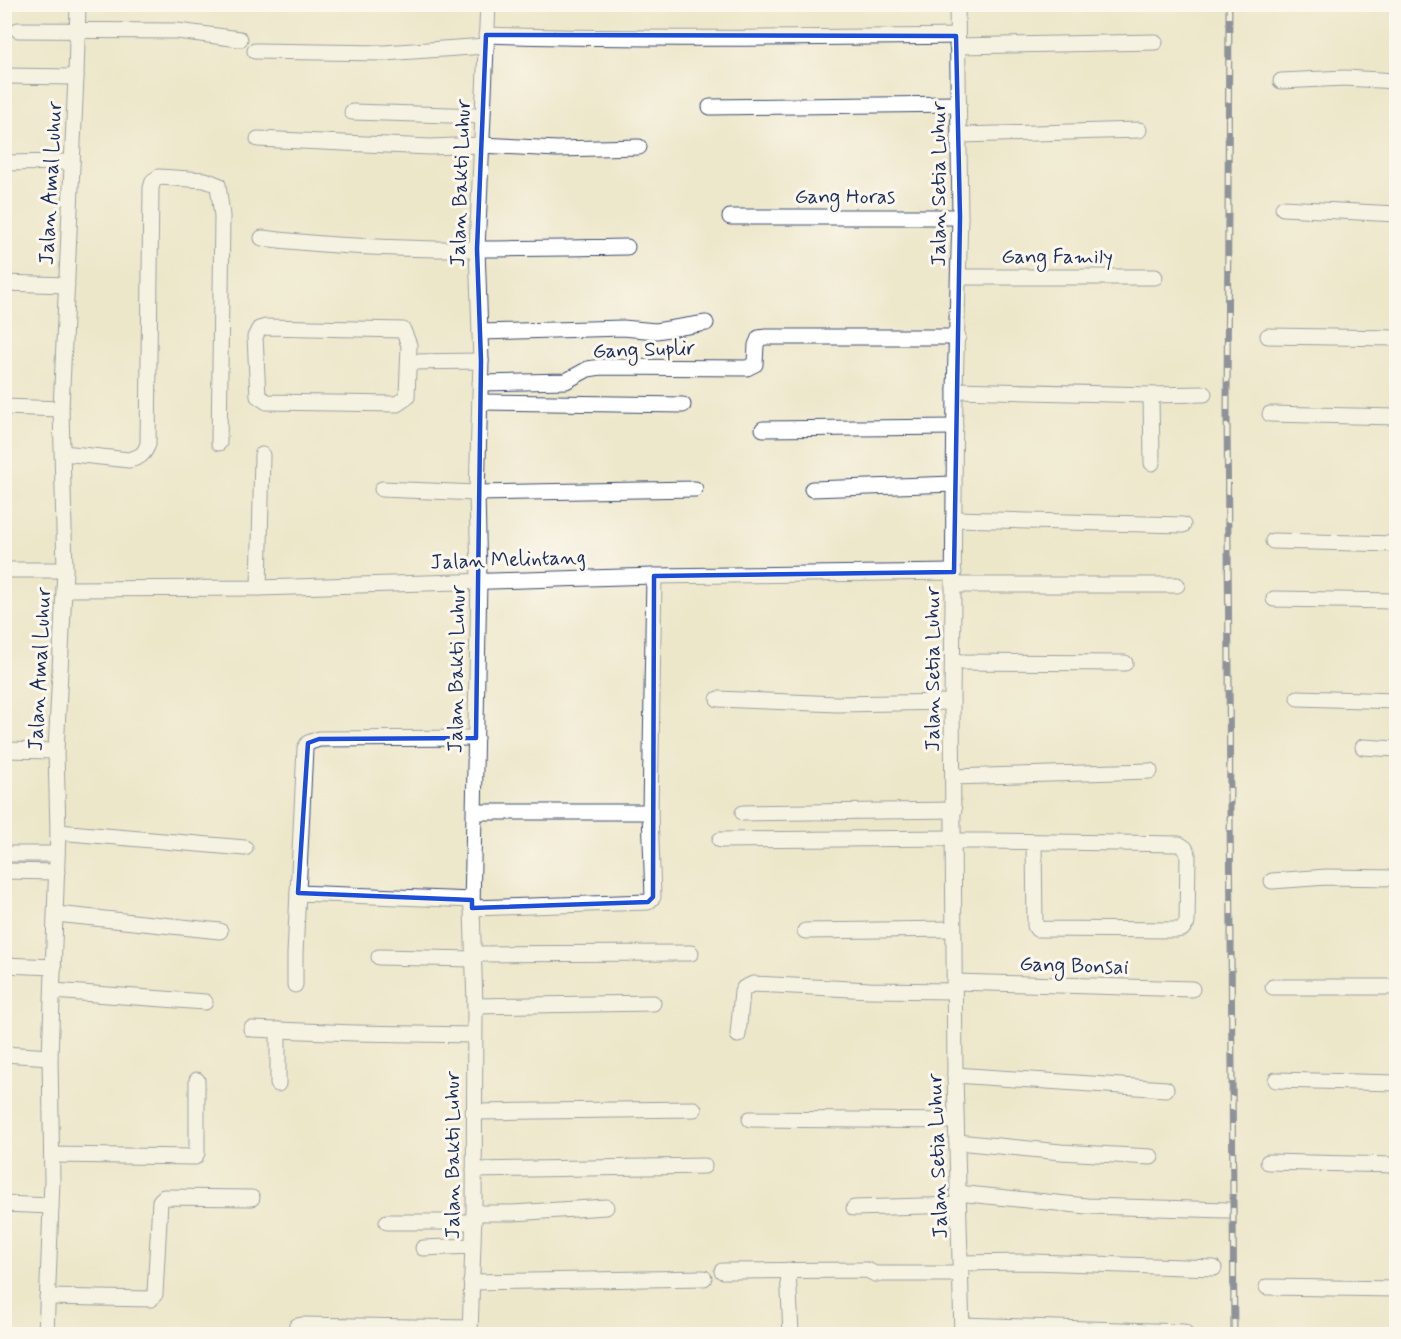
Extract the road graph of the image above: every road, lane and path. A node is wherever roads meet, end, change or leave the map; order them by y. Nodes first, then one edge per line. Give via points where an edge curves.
1 (78, 4) edge
2 (488, 4) edge
3 (957, 4) edge
4 (18, 30) dead end
5 (77, 30) junction
6 (240, 39) dead end
7 (486, 40) junction
8 (957, 41) junction
9 (1155, 42) dead end
10 (255, 51) dead end
11 (4, 76) edge
12 (76, 77) junction
13 (1281, 81) dead end
14 (1396, 81) edge
15 (959, 104) junction
16 (710, 107) dead end
17 (352, 112) dead end
18 (482, 116) junction
19 (1139, 130) dead end
20 (960, 135) junction
21 (258, 139) dead end
22 (482, 145) junction
23 (639, 147) dead end
24 (72, 162) junction
25 (4, 163) edge
26 (1283, 208) dead end
27 (1396, 214) edge
28 (730, 217) dead end
29 (960, 217) junction
30 (262, 238) dead end
31 (627, 247) dead end
32 (477, 249) junction
33 (959, 277) junction
34 (1155, 277) dead end
35 (4, 283) edge
36 (67, 285) junction
37 (706, 323) dead end
38 (480, 332) junction
39 (1268, 336) dead end
40 (958, 337) junction
41 (1396, 338) edge
42 (481, 361) junction
43 (409, 362) junction
44 (480, 383) junction
45 (955, 390) junction
46 (1204, 394) dead end
47 (1151, 395) junction
48 (480, 402) junction
49 (683, 405) dead end
50 (4, 406) edge
51 (61, 409) junction
52 (1270, 414) dead end
53 (1396, 417) edge
54 (955, 427) junction
55 (763, 429) dead end
56 (219, 443) dead end
57 (63, 453) junction
58 (262, 455) dead end
59 (1152, 463) dead end
60 (954, 484) junction
61 (382, 489) dead end
62 (695, 489) dead end
63 (812, 489) dead end
64 (477, 493) junction
65 (954, 519) junction
66 (1184, 525) dead end
67 (1273, 541) dead end
68 (1396, 544) edge
69 (4, 570) edge
70 (65, 570) junction
71 (654, 576) junction
72 (953, 579) junction
73 (479, 580) junction
74 (1177, 585) dead end
75 (259, 588) junction
76 (64, 589) junction
77 (1274, 599) dead end
78 (1396, 602) edge
79 (953, 662) junction
80 (1125, 663) dead end
81 (1298, 698) dead end
82 (718, 699) dead end
83 (1396, 700) edge
84 (952, 702) junction
85 (476, 738) junction
86 (1363, 747) dead end
87 (1396, 749) edge
88 (4, 750) edge
89 (56, 751) junction
90 (1150, 771) dead end
91 (953, 777) junction
92 (954, 810) junction
93 (475, 812) junction
94 (651, 812) junction
95 (744, 813) dead end
96 (58, 832) junction
97 (954, 839) junction
98 (720, 840) dead end
99 (1034, 842) junction
100 (245, 848) dead end
101 (4, 854) edge
102 (57, 854) junction
103 (4, 871) edge
104 (57, 872) junction
105 (1396, 878) edge
106 (1272, 881) dead end
107 (298, 893) junction
108 (472, 904) junction
109 (56, 914) junction
110 (953, 929) junction
111 (220, 931) dead end
112 (805, 931) dead end
113 (691, 953) dead end
114 (473, 956) junction
115 (379, 957) dead end
116 (4, 965) edge
117 (54, 967) junction
118 (295, 985) dead end
119 (954, 986) junction
120 (1273, 987) dead end
121 (1396, 987) edge
122 (1192, 989) dead end
123 (53, 991) junction
124 (205, 1002) dead end
125 (653, 1003) dead end
126 (475, 1006) junction
127 (251, 1029) dead end
128 (278, 1030) junction
129 (474, 1035) junction
130 (738, 1035) dead end
131 (4, 1054) edge
132 (50, 1057) junction
133 (955, 1075) junction
134 (197, 1080) dead end
135 (1276, 1080) dead end
136 (1396, 1083) edge
137 (278, 1084) dead end
138 (1166, 1089) dead end
139 (694, 1109) dead end
140 (473, 1112) junction
141 (750, 1119) dead end
142 (956, 1121) junction
143 (957, 1142) junction
144 (52, 1155) junction
145 (1152, 1157) dead end
146 (1268, 1162) dead end
147 (1396, 1165) edge
148 (704, 1166) dead end
149 (474, 1170) junction
150 (252, 1198) dead end
151 (958, 1199) junction
152 (4, 1204) edge
153 (51, 1206) junction
154 (606, 1207) dead end
155 (854, 1208) dead end
156 (1228, 1210) dead end
157 (474, 1218) junction
158 (387, 1222) dead end
159 (472, 1246) junction
160 (423, 1248) dead end
161 (961, 1268) junction
162 (1214, 1268) dead end
163 (788, 1270) junction
164 (722, 1271) dead end
165 (704, 1278) dead end
166 (471, 1282) junction
167 (1267, 1287) dead end
168 (1396, 1289) edge
169 (47, 1297) junction
170 (962, 1330) edge
171 (469, 1331) edge
172 (1185, 1332) dead end
173 (46, 1335) edge
174 (294, 1335) edge
175 (790, 1335) edge

1 - 5 street, Jalan Amal Luhur
2 - 7 street, Jalan Bakti Luhur
3 - 8 street, Jalan Setia Luhur
4 - 5 street
5 - 6 street via 177,31
5 - 12 street, Jalan Amal Luhur
7 - 8 street
7 - 10 street via 384,53
7 - 18 street, Jalan Bakti Luhur
8 - 9 street
8 - 15 street, Jalan Setia Luhur
11 - 12 street
12 - 24 street, Jalan Amal Luhur
13 - 14 street
15 - 16 street
15 - 20 street, Jalan Setia Luhur
17 - 18 street
18 - 22 street, Jalan Bakti Luhur
19 - 20 street
20 - 29 street, Jalan Setia Luhur
21 - 22 street via 430,147
22 - 23 street via 557,149
22 - 32 street, Jalan Bakti Luhur
24 - 25 street
24 - 36 street, Jalan Amal Luhur
26 - 27 street
28 - 29 street, Gang Horas
29 - 33 street, Jalan Setia Luhur
30 - 32 street via 378,248
31 - 32 street
32 - 38 street, Jalan Bakti Luhur
33 - 34 street, Gang Family
33 - 40 street, Jalan Setia Luhur
35 - 36 street
36 - 51 street, Jalan Amal Luhur
37 - 38 street via 656,331 623,328
38 - 42 street, Jalan Bakti Luhur
39 - 41 street
40 - 44 street, Gang Suplir via 766,337 759,338 755,364 747,368 601,367 566,381
40 - 45 street, Jalan Setia Luhur
42 - 43 street
42 - 44 street, Jalan Bakti Luhur
43 - 43 street via 409,345 403,330 266,327 259,329 255,337 258,396 267,402 397,404 407,397
44 - 48 street, Jalan Bakti Luhur
45 - 47 street
45 - 54 street, Jalan Setia Luhur
46 - 47 street
47 - 59 street
48 - 49 street
48 - 64 street, Jalan Bakti Luhur
50 - 51 street
51 - 57 street, Jalan Amal Luhur
52 - 53 street
54 - 55 street
54 - 60 street, Jalan Setia Luhur
56 - 57 street via 222,216 218,185 205,180 159,177 151,188 145,453 129,460
57 - 70 street, Jalan Amal Luhur
58 - 75 street
60 - 63 street
60 - 65 street, Jalan Setia Luhur
61 - 64 street
62 - 64 street
64 - 73 street, Jalan Bakti Luhur
65 - 66 street
65 - 72 street, Jalan Setia Luhur
67 - 68 street
69 - 70 street
70 - 76 street, Jalan Amal Luhur
71 - 72 street, Jalan Melintang
71 - 73 street, Jalan Melintang
71 - 94 street
72 - 74 street, Jalan Melintang
72 - 79 street, Jalan Setia Luhur
73 - 75 street, Jalan Melintang
73 - 85 street, Jalan Bakti Luhur
75 - 76 street, Jalan Melintang
76 - 89 street, Jalan Amal Luhur
77 - 78 street
79 - 80 street
79 - 84 street, Jalan Setia Luhur
81 - 83 street
82 - 84 street via 837,704
84 - 91 street, Jalan Setia Luhur
85 - 93 street, Jalan Bakti Luhur
85 - 107 street via 318,739 308,743
86 - 87 street
88 - 89 street
89 - 96 street, Jalan Amal Luhur
90 - 91 street
91 - 92 street, Jalan Setia Luhur
92 - 95 street
92 - 97 street, Jalan Setia Luhur
93 - 94 street
93 - 108 street, Jalan Bakti Luhur
94 - 108 street via 651,900
96 - 100 street
96 - 102 street, Jalan Amal Luhur
97 - 98 street
97 - 99 street
97 - 110 street, Jalan Setia Luhur
99 - 99 street via 1182,845 1188,854 1187,923 1177,930 1037,930
101 - 102 street
102 - 104 street, Jalan Amal Luhur
103 - 104 street
104 - 109 street, Jalan Amal Luhur
105 - 106 street
107 - 108 street
107 - 118 street
108 - 114 street, Jalan Bakti Luhur
109 - 111 street
109 - 117 street, Jalan Amal Luhur
110 - 112 street
110 - 119 street, Jalan Setia Luhur
113 - 114 street
114 - 115 street
114 - 126 street, Jalan Bakti Luhur
116 - 117 street
117 - 123 street, Jalan Amal Luhur
119 - 122 street, Gang Bonsai
119 - 130 street, Gang Bonsai via 870,990 753,984 742,993
119 - 133 street, Jalan Setia Luhur
120 - 121 street
123 - 124 street
123 - 132 street, Jalan Amal Luhur
125 - 126 street
126 - 129 street, Jalan Bakti Luhur
127 - 128 street
128 - 129 street
128 - 137 street
129 - 140 street, Jalan Bakti Luhur
131 - 132 street
132 - 144 street, Jalan Amal Luhur
133 - 138 street
133 - 142 street, Jalan Setia Luhur
134 - 144 street via 195,1157
135 - 136 street
139 - 140 street
140 - 149 street, Jalan Bakti Luhur
141 - 142 street
142 - 143 street, Jalan Setia Luhur
143 - 145 street
143 - 151 street, Jalan Setia Luhur
144 - 153 street, Jalan Amal Luhur
146 - 147 street
148 - 149 street
149 - 157 street, Jalan Bakti Luhur
150 - 169 street via 164,1197 160,1201 151,1299
151 - 155 street
151 - 156 street
151 - 161 street, Jalan Setia Luhur
152 - 153 street
153 - 169 street, Jalan Amal Luhur
154 - 157 street
157 - 158 street
157 - 159 street, Jalan Bakti Luhur
159 - 160 street
159 - 166 street, Jalan Bakti Luhur
161 - 162 street via 1033,1262
161 - 163 street via 875,1274 867,1270
161 - 170 street, Jalan Setia Luhur
163 - 164 street
163 - 175 street
165 - 166 street
166 - 171 street, Jalan Bakti Luhur
167 - 168 street
169 - 173 street, Jalan Amal Luhur
170 - 172 street
171 - 174 street via 302,1325 297,1326

